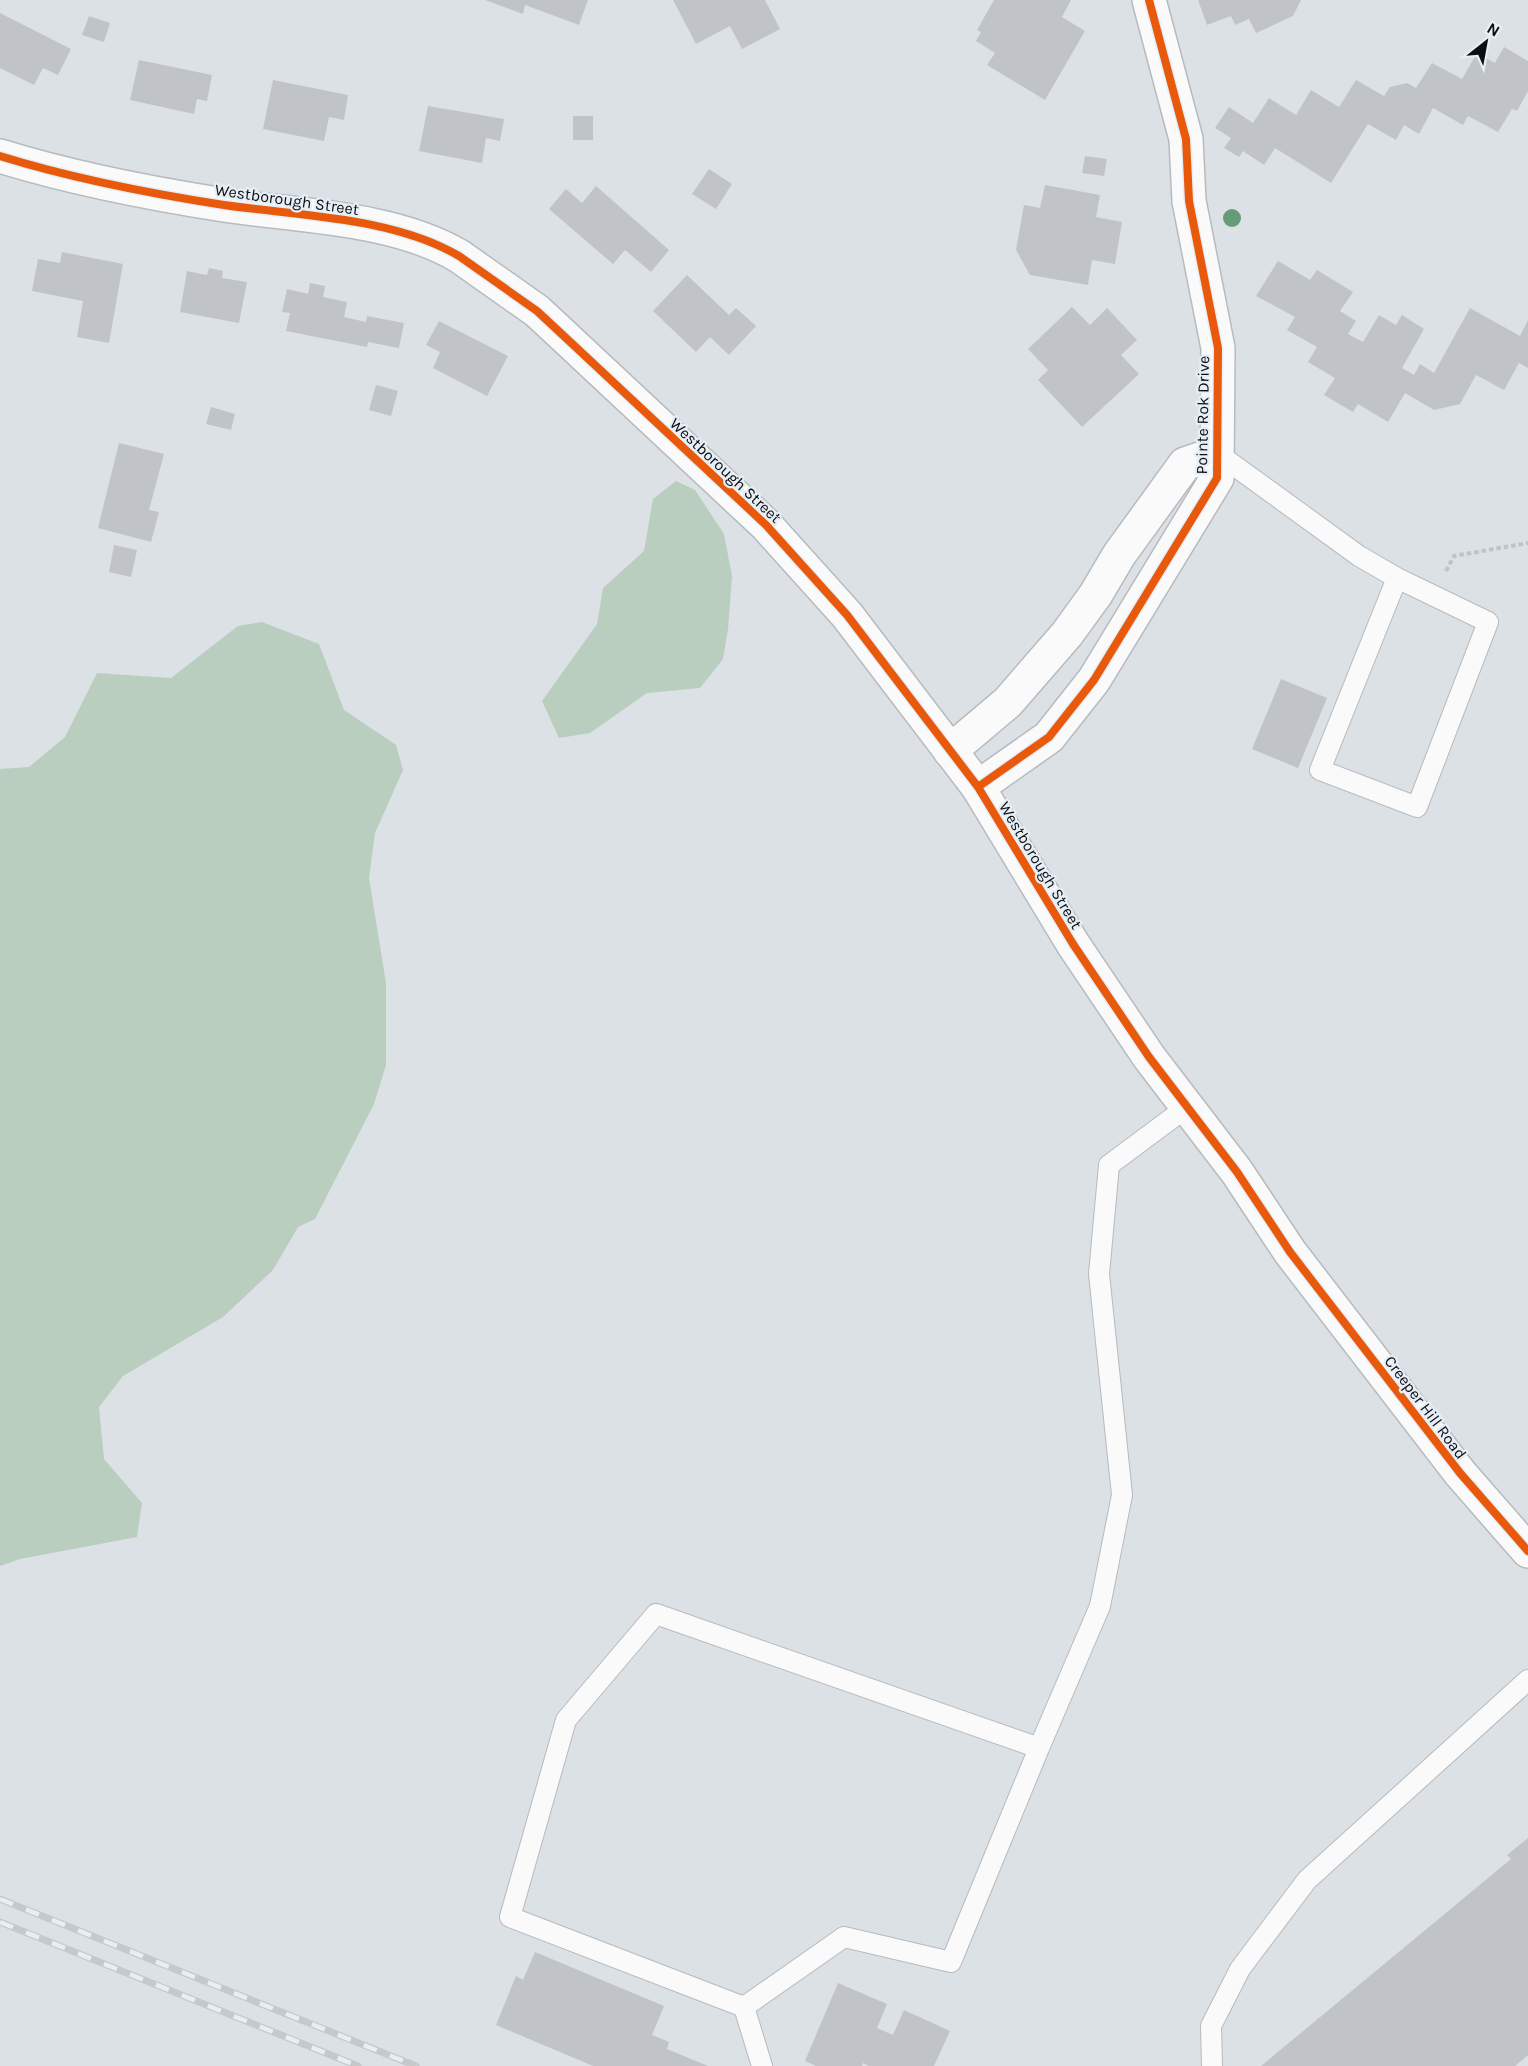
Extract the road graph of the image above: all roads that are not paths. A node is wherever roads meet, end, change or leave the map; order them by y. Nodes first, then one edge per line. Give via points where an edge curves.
1 (1149, 0) edge
2 (0, 156) edge
3 (1217, 453) junction
4 (1397, 578) junction
5 (950, 751) junction
6 (978, 787) junction
7 (1187, 1107) junction
8 (1307, 1275) joint
9 (1528, 1551) edge
10 (1528, 1680) edge
11 (1039, 1748) junction
12 (744, 2007) junction
13 (762, 2066) edge
14 (1212, 2066) edge

1 - 3 street, Pointe Rok Drive via 1186,139 1190,201 1218,348
2 - 5 street, Westborough Street via 104,185 383,228 429,241 459,256 537,311 766,525 846,615
3 - 4 lane via 1359,556
3 - 5 street, Pointe Rok Drive via 1185,464 1067,634 1008,702
3 - 6 street, Pointe Rok Drive via 1217,478 1094,680 1049,737
4 - 4 lane via 1488,622 1417,807 1320,770
5 - 6 street, Westborough Street
6 - 7 street, Westborough Street via 1073,944
7 - 8 street, Westborough Street
7 - 11 lane via 1109,1165 1100,1274 1122,1495 1100,1606
8 - 9 street, Creeper Hill Road via 1460,1473
10 - 14 lane via 1307,1880 1240,1969 1211,2026
11 - 12 lane via 951,1962 844,1936
11 - 12 lane via 656,1614 566,1720 510,1917
12 - 13 lane

